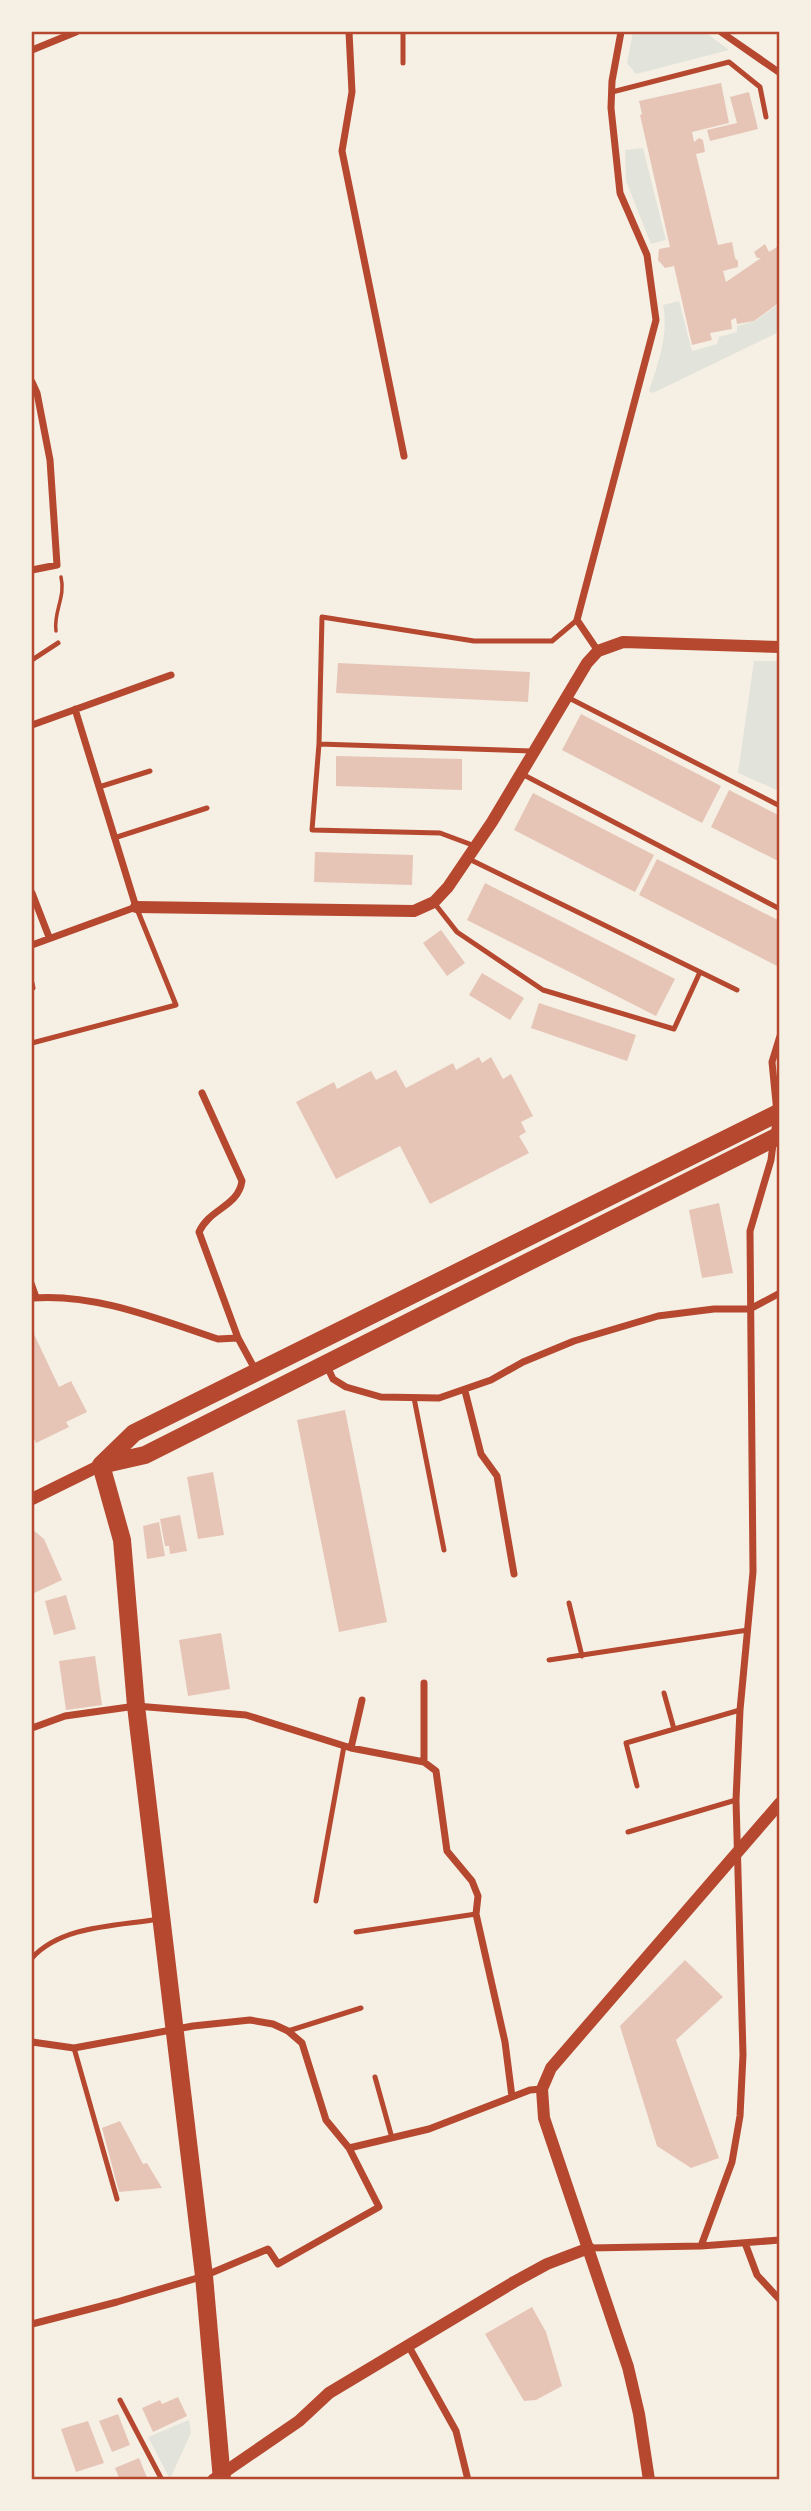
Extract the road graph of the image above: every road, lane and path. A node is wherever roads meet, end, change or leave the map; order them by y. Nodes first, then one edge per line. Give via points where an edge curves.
1 (76, 32) edge
2 (349, 32) edge
3 (403, 32) edge
4 (621, 32) edge
5 (722, 32) edge
6 (32, 50) edge
7 (403, 63) dead end
8 (779, 73) edge
9 (612, 92) junction
10 (766, 117) dead end
11 (32, 382) edge
12 (34, 394) edge
13 (404, 456) dead end
14 (57, 565) junction
15 (32, 570) edge
16 (577, 620) junction
17 (58, 643) joint
18 (779, 647) edge
19 (598, 651) junction
20 (32, 660) edge
21 (171, 675) dead end
22 (566, 697) junction
23 (75, 709) junction
24 (32, 725) edge
25 (318, 744) junction
26 (534, 751) junction
27 (150, 771) dead end
28 (521, 773) junction
29 (99, 787) junction
30 (779, 806) edge
31 (207, 808) dead end
32 (114, 838) junction
33 (475, 846) junction
34 (467, 858) junction
35 (32, 893) edge
36 (434, 902) junction
37 (136, 907) junction
38 (779, 909) edge
39 (49, 937) junction
40 (32, 945) edge
41 (700, 972) junction
42 (737, 990) dead end
43 (779, 1036) edge
44 (32, 1043) edge
45 (202, 1093) dead end
46 (778, 1112) edge
47 (776, 1137) edge
48 (32, 1283) edge
49 (779, 1293) edge
50 (34, 1298) edge
51 (750, 1309) junction
52 (238, 1338) junction
53 (326, 1363) junction
54 (256, 1372) junction
55 (465, 1391) junction
56 (414, 1398) junction
57 (101, 1465) junction
58 (32, 1499) edge
59 (444, 1550) dead end
60 (514, 1574) dead end
61 (569, 1603) dead end
62 (748, 1630) junction
63 (582, 1656) junction
64 (549, 1660) dead end
65 (424, 1683) dead end
66 (664, 1693) dead end
67 (362, 1700) dead end
68 (136, 1706) junction
69 (740, 1710) junction
70 (32, 1728) edge
71 (674, 1729) junction
72 (347, 1747) junction
73 (424, 1762) junction
74 (637, 1786) dead end
75 (736, 1800) junction
76 (779, 1803) edge
77 (628, 1832) dead end
78 (739, 1849) junction
79 (316, 1901) dead end
80 (476, 1914) junction
81 (160, 1919) junction
82 (356, 1932) dead end
83 (32, 1958) edge
84 (361, 2008) dead end
85 (174, 2029) junction
86 (288, 2031) junction
87 (32, 2042) edge
88 (74, 2048) junction
89 (375, 2077) dead end
90 (542, 2089) junction
91 (512, 2097) junction
92 (392, 2138) junction
93 (349, 2148) junction
94 (117, 2199) dead end
95 (779, 2240) edge
96 (745, 2244) junction
97 (701, 2246) junction
98 (589, 2248) junction
99 (204, 2276) junction
100 (779, 2300) edge
101 (32, 2324) edge
102 (408, 2345) junction
103 (120, 2400) dead end
104 (219, 2478) edge
105 (162, 2480) edge
106 (468, 2480) edge
107 (649, 2480) edge

1 - 6 street
2 - 13 street via 352,92 342,151
3 - 7 lane
4 - 9 street
5 - 8 street
9 - 10 lane via 729,62 760,87
9 - 16 street via 620,193 647,255 656,320
11 - 12 street
12 - 14 street via 50,460
14 - 15 street
14 - 17 path via 63,597 54,621
16 - 19 street
16 - 25 lane via 552,641 474,641 322,617
17 - 20 lane
18 - 19 street via 623,642
19 - 22 street
21 - 23 street
22 - 26 street
22 - 30 lane
23 - 24 street
23 - 29 street
25 - 26 lane
25 - 33 lane via 312,830 440,833
26 - 28 street
27 - 29 lane
28 - 33 street
28 - 38 lane
29 - 32 street
31 - 32 lane
32 - 37 street
33 - 34 street
34 - 36 street
34 - 41 lane
35 - 39 street
36 - 37 street via 414,911
36 - 41 lane via 457,932 543,990 674,1029
37 - 39 street
37 - 44 lane via 176,1005
39 - 40 street
41 - 42 lane
43 - 46 street via 772,1062
45 - 52 street via 242,1181 234,1200 204,1221 199,1232
46 - 47 street
46 - 54 main road
47 - 51 street via 750,1231
47 - 53 main road
48 - 50 lane
49 - 51 street
50 - 52 street via 91,1301 218,1339
51 - 55 street via 659,1316 573,1341
51 - 62 street via 753,1572
52 - 54 street
53 - 56 street via 333,1379 346,1387 381,1397
53 - 57 main road via 145,1455
54 - 57 main road via 134,1433
55 - 56 street
55 - 60 street via 481,1454 497,1476
56 - 59 lane
57 - 58 street
57 - 68 main road via 122,1540
61 - 63 lane
62 - 63 lane
62 - 69 street
63 - 64 lane
65 - 73 street
66 - 71 lane
67 - 72 street
68 - 70 street via 65,1716
68 - 72 street via 246,1716
68 - 81 main road
69 - 71 lane
69 - 75 street
71 - 74 lane via 626,1743
72 - 73 street
72 - 79 lane
73 - 80 street via 436,1771 447,1851 472,1881 478,1896
75 - 77 lane
75 - 78 street
76 - 78 street
78 - 90 street via 551,2068
78 - 97 street via 740,2116 732,2162
80 - 82 lane
80 - 91 street via 505,2042
81 - 83 lane via 71,1933 41,1948
81 - 85 main road
84 - 86 lane
85 - 86 street via 250,2020
85 - 88 street
85 - 99 main road
86 - 93 street via 302,2043 326,2120
87 - 88 street
88 - 94 lane
89 - 92 lane
90 - 91 street
90 - 98 street via 544,2118
91 - 92 street
92 - 93 street
93 - 99 street via 379,2207 278,2264 268,2249
95 - 96 street
96 - 97 street
96 - 100 street via 757,2275
97 - 98 street
98 - 102 street via 514,2281
98 - 107 street via 628,2367
99 - 101 street
99 - 104 main road
102 - 104 street via 329,2393 299,2421
102 - 106 street via 456,2431
103 - 105 lane

